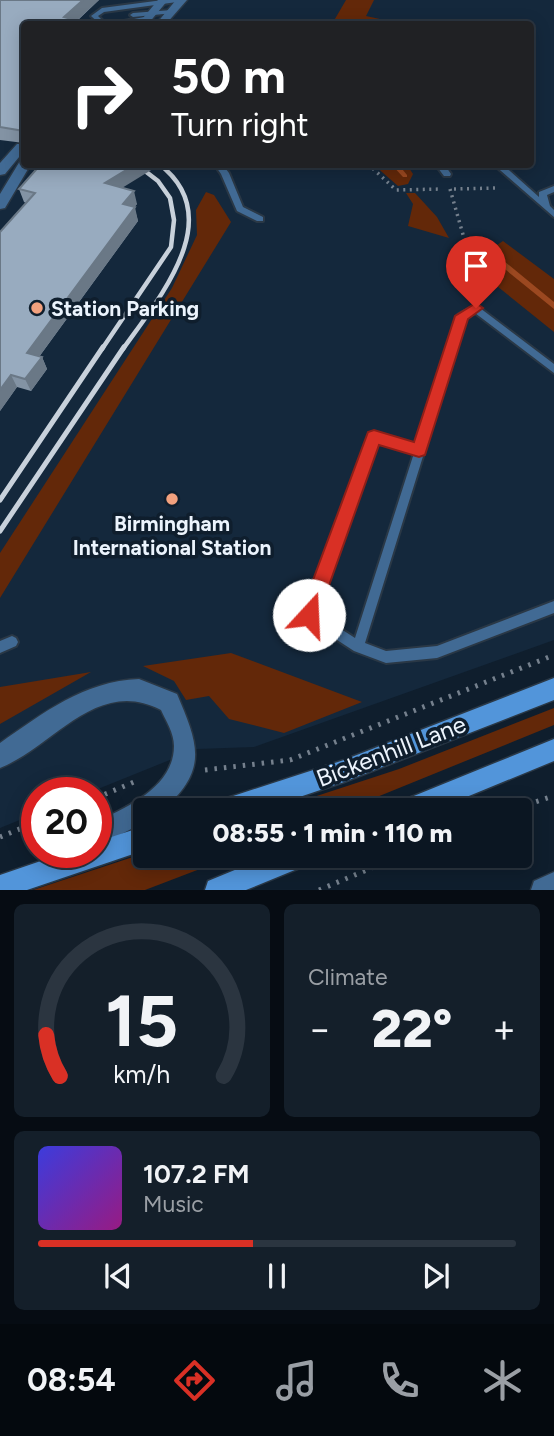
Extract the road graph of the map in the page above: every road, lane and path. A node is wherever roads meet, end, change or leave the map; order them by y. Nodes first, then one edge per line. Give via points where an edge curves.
1 (180, 0) edge
2 (154, 12) edge
3 (172, 12) junction
4 (133, 15) dead end
5 (100, 21) edge
6 (122, 21) edge
7 (164, 21) edge
8 (21, 147) edge
9 (23, 168) edge
10 (221, 168) edge
11 (442, 168) edge
12 (502, 168) edge
13 (0, 172) edge
14 (447, 174) dead end
15 (450, 189) dead end
16 (554, 189) edge
17 (0, 205) edge
18 (551, 211) edge
19 (260, 219) dead end
20 (469, 312) junction
21 (554, 369) edge
22 (419, 450) junction
23 (554, 607) edge
24 (358, 647) junction
25 (554, 655) edge
26 (554, 689) edge
27 (554, 750) edge
28 (0, 757) edge
29 (179, 773) junction
30 (112, 791) edge
31 (554, 796) edge
32 (263, 798) edge
33 (436, 798) edge
34 (532, 803) edge
35 (112, 826) edge
36 (21, 829) edge
37 (0, 838) edge
38 (133, 842) edge
39 (35, 868) edge
40 (269, 868) edge
41 (371, 868) edge
42 (554, 884) edge
43 (0, 887) edge
44 (217, 890) edge
45 (319, 890) edge
46 (543, 890) edge

1 - 2 lane
1 - 3 street
2 - 3 lane
2 - 4 lane
2 - 5 lane via 102,10 94,16
2 - 6 lane
3 - 7 street
8 - 13 street
9 - 17 street
10 - 19 lane via 240,209
11 - 14 lane
12 - 18 lane
15 - 20 path via 466,245
16 - 18 lane via 542,194
20 - 21 lane via 476,308
20 - 22 lane via 462,316
22 - 24 lane
22 - 24 lane via 374,437 309,615
23 - 24 lane via 437,652 386,657
25 - 29 path via 290,760
26 - 32 main road, Bickenhill Lane
27 - 33 main road
28 - 29 street via 63,714 100,696 140,690 169,702 186,746
29 - 30 path via 151,775
29 - 35 street via 162,799
31 - 34 path
36 - 37 path
38 - 43 main road
39 - 43 street
40 - 44 main road
41 - 45 path
42 - 46 street

